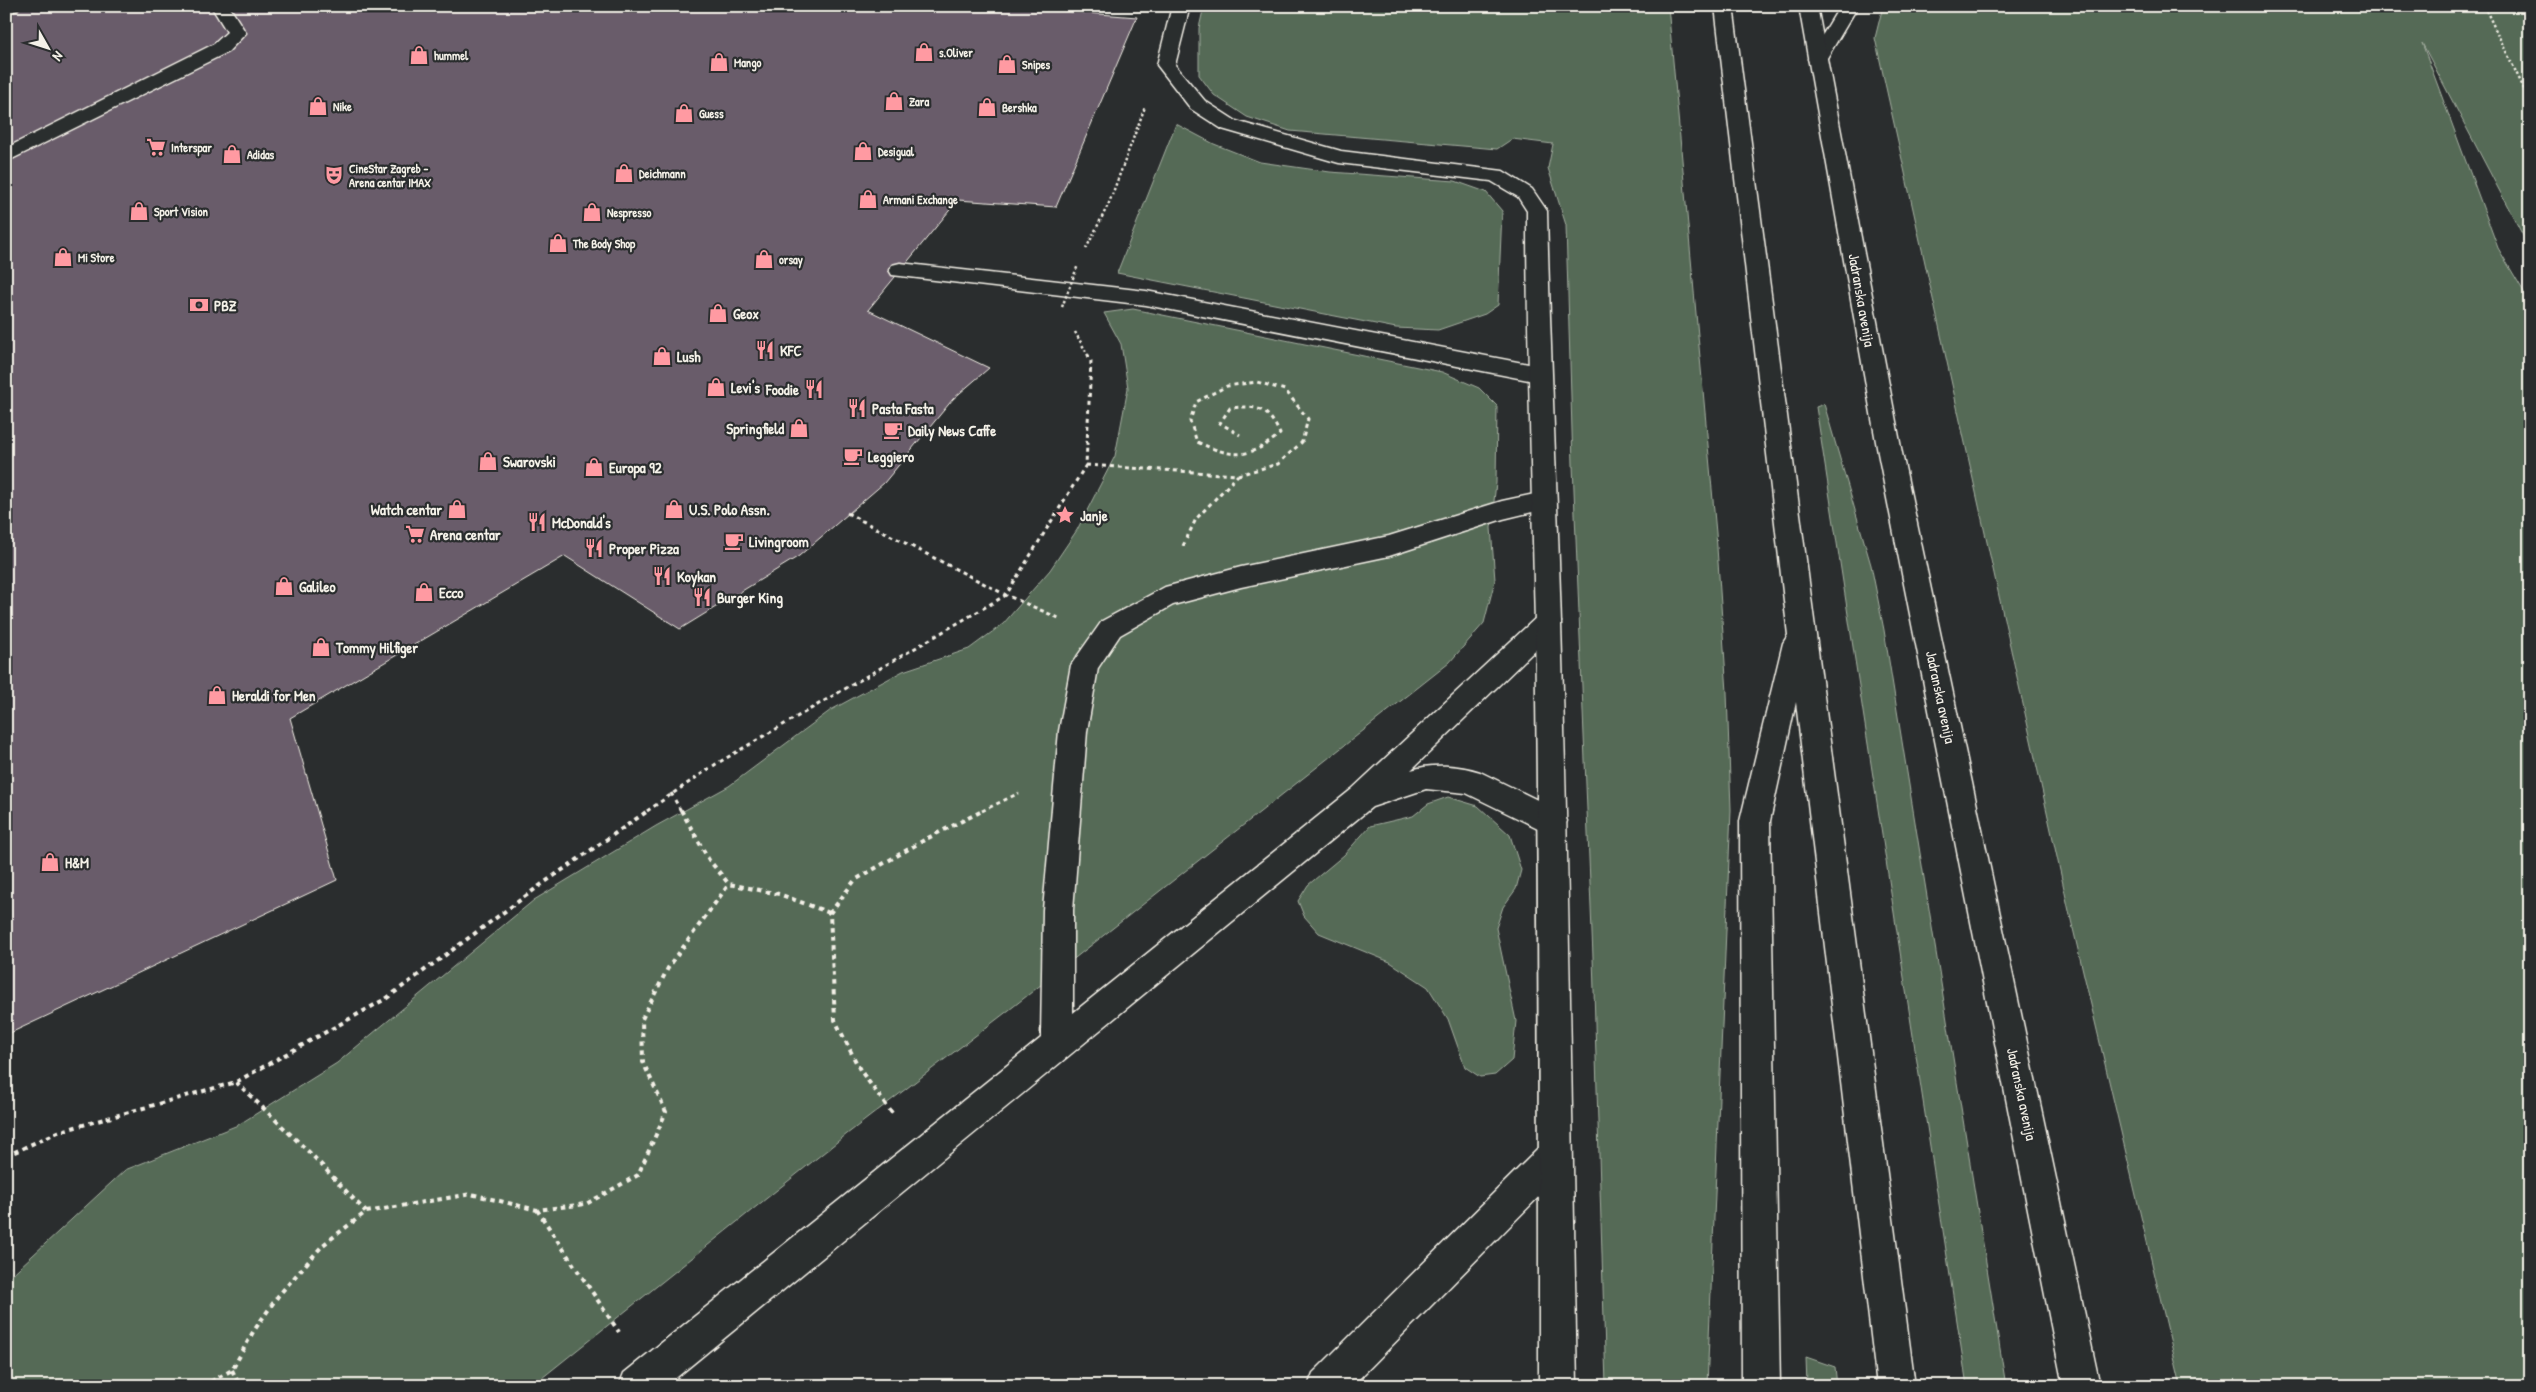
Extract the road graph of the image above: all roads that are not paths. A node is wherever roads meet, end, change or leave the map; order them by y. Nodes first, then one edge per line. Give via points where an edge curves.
1 (11, 6) edge
2 (220, 6) edge
3 (1181, 6) edge
4 (1724, 6) edge
5 (1808, 6) edge
6 (1849, 6) edge
7 (6, 8) edge
8 (1818, 59) junction
9 (6, 156) edge
10 (900, 270) dead end
11 (1539, 374) junction
12 (1544, 501) junction
13 (1548, 622) junction
14 (1800, 625) junction
15 (1362, 798) junction
16 (1552, 821) junction
17 (1057, 1044) junction
18 (1556, 1156) junction
19 (637, 1386) edge
20 (1326, 1386) edge
21 (1558, 1386) edge
22 (1761, 1386) edge
23 (1896, 1386) edge
24 (2082, 1386) edge

1 - 7 main road
2 - 9 main road via 238,32 221,48
3 - 11 main road via 1166,66 1198,105 1229,125 1339,157 1496,175 1525,193 1537,211
4 - 14 main road
5 - 8 main road, Jadranska avenija
6 - 8 main road
8 - 24 main road, Jadranska avenija via 1890,453
10 - 11 main road via 1146,298
11 - 12 main road
12 - 13 main road
12 - 17 main road via 1502,510 1389,546 1241,577 1165,597 1112,628 1085,666 1073,730 1058,910
13 - 15 main road
13 - 16 main road
14 - 22 main road via 1755,821
14 - 23 main road
15 - 16 main road via 1426,778 1470,780
15 - 17 main road
16 - 18 main road
17 - 19 main road
18 - 20 main road
18 - 21 main road

